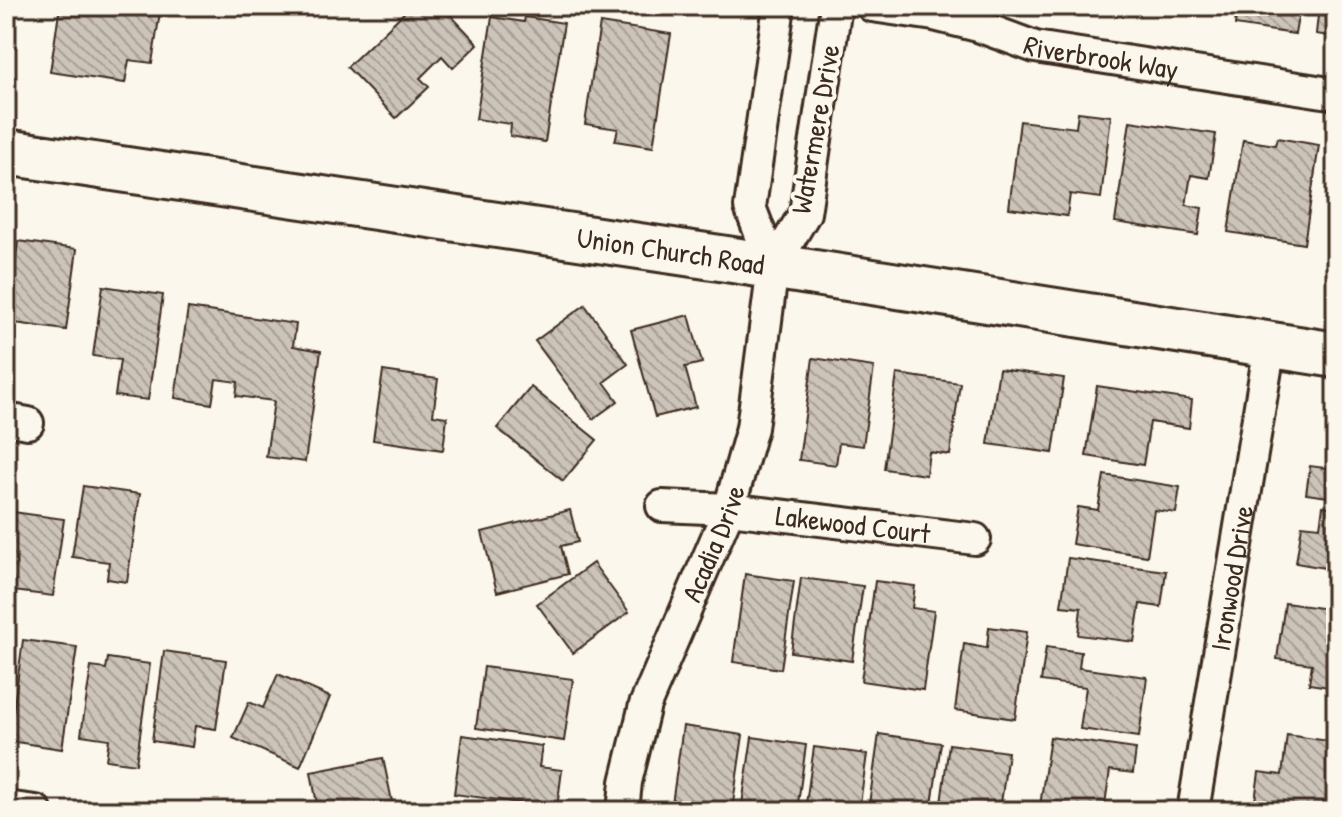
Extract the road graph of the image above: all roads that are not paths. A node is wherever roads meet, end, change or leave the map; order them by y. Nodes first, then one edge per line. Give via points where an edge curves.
1 (779, 6) edge
2 (836, 6) edge
3 (872, 6) edge
4 (1336, 94) edge
5 (6, 152) edge
6 (773, 267) junction
7 (1270, 345) junction
8 (1336, 355) edge
9 (662, 506) dead end
10 (729, 509) junction
11 (975, 539) dead end
12 (6, 807) edge
13 (36, 811) edge
14 (623, 811) edge
15 (1193, 811) edge

1 - 6 street, Watermere Drive via 750,207
2 - 6 street, Watermere Drive via 805,213
3 - 4 street, Riverbrook Way via 978,26 1035,47
5 - 6 street, Union Church Road
6 - 7 street, Union Church Road
6 - 10 street, Acadia Drive via 752,428
7 - 8 street, Union Church Road
7 - 15 street, Ironwood Drive
9 - 10 street, Lakewood Court
10 - 11 street, Lakewood Court
10 - 14 street, Acadia Drive via 645,705
12 - 13 street

